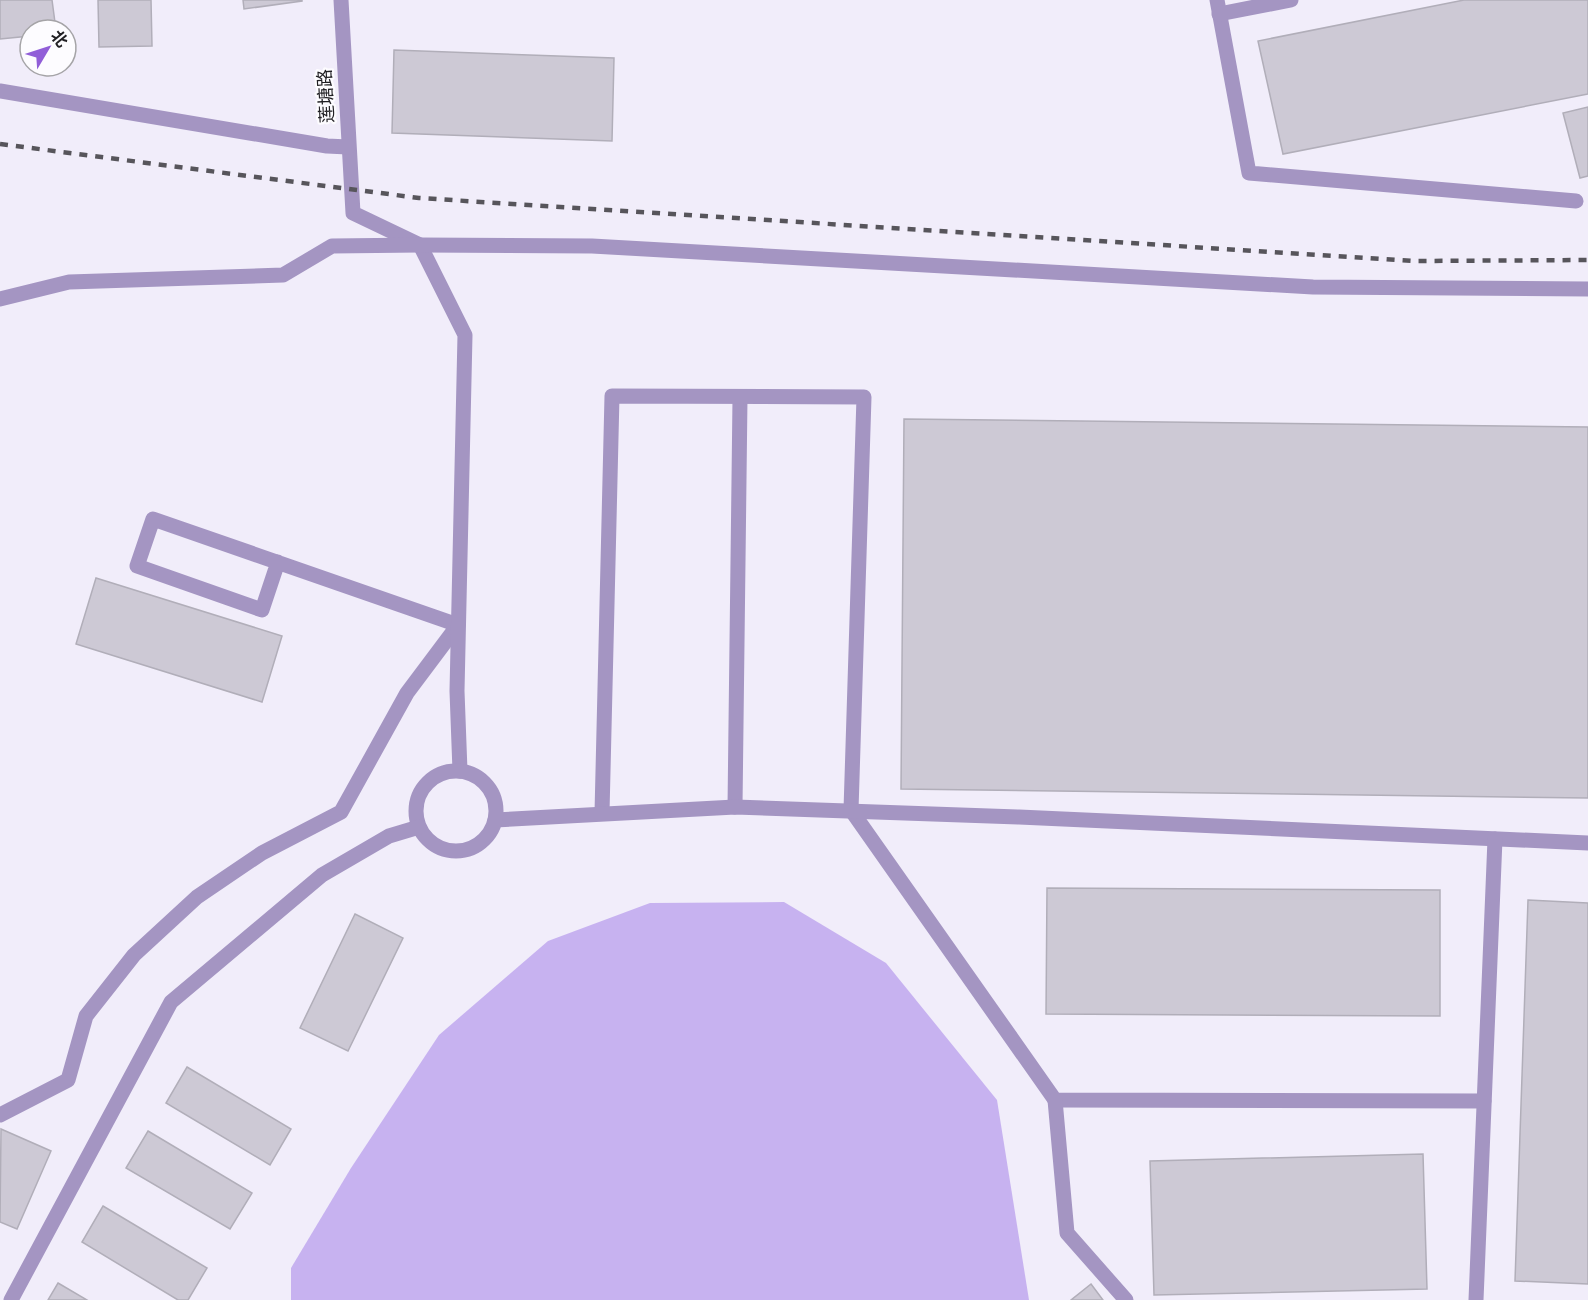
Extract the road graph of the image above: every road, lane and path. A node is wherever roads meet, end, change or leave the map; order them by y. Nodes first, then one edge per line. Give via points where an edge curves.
1 (341, 0) edge
2 (1291, 0) edge
3 (1218, 7) edge
4 (0, 91) edge
5 (348, 147) junction
6 (1576, 201) dead end
7 (420, 245) junction
8 (1588, 289) edge
9 (0, 299) edge
10 (740, 398) junction
11 (278, 562) junction
12 (458, 625) junction
13 (460, 771) junction
14 (735, 807) junction
15 (850, 810) junction
16 (602, 813) junction
17 (495, 819) junction
18 (419, 827) junction
19 (1495, 838) junction
20 (1588, 843) edge
21 (1055, 1100) junction
22 (1484, 1101) junction
23 (0, 1115) edge
24 (11, 1300) edge
25 (1126, 1300) edge
26 (1476, 1300) edge

1 - 5 street, 莲塘路
2 - 3 street
3 - 6 street via 1250,173
4 - 5 street
5 - 7 street, 莲塘路 via 353,213
7 - 8 street via 592,246 1313,287
7 - 9 street via 332,246 283,275 69,282
7 - 12 street via 465,335
10 - 14 street
10 - 15 street via 864,397
10 - 16 street via 612,396
11 - 11 street via 262,610 137,566 153,519
11 - 12 street
12 - 13 street
12 - 23 street via 407,693 341,812 262,853 197,897 134,955 86,1016 68,1080
13 - 17 street via 476,776 489,788 495,803
13 - 18 street via 443,772 419,794
14 - 15 street
14 - 16 street
15 - 19 street
15 - 21 street
16 - 17 street
17 - 18 street via 488,835 476,846 460,851 443,849 429,841
18 - 24 street via 388,836 322,875 171,1002
19 - 20 street
19 - 22 street
21 - 22 street
21 - 25 street via 1067,1233
22 - 26 street

